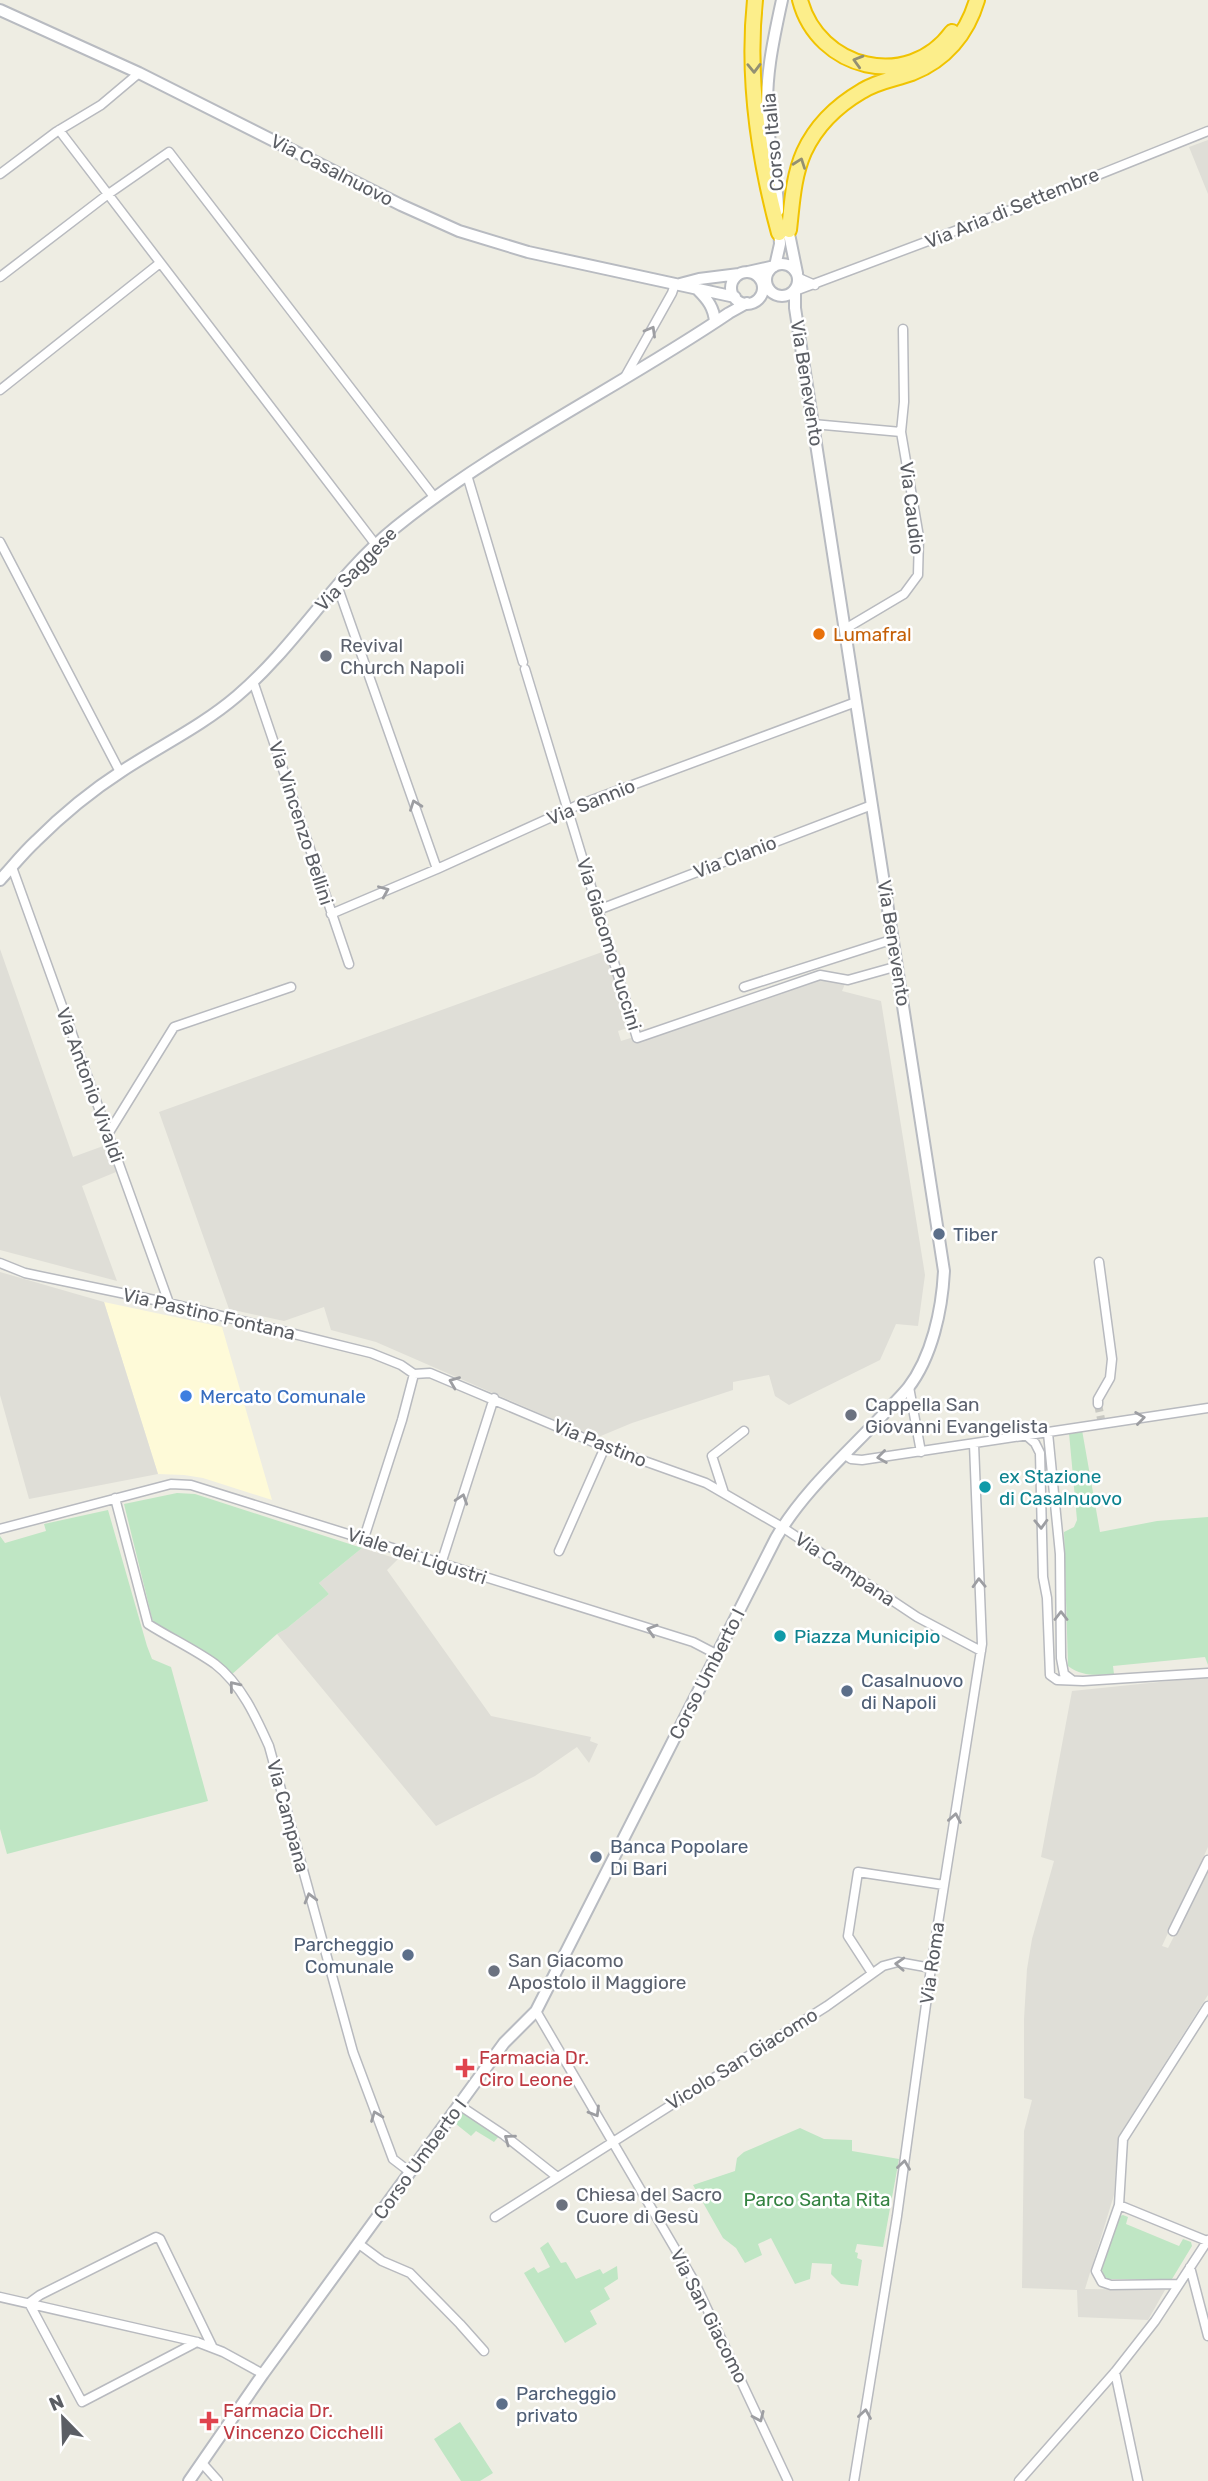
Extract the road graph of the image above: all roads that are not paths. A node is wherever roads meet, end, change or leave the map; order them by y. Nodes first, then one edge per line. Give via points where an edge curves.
1 (755, 0) edge
2 (782, 0) edge
3 (800, 0) edge
4 (968, 0) edge
5 (977, 0) edge
6 (0, 10) edge
7 (139, 73) junction
8 (60, 130) junction
9 (1208, 131) edge
10 (0, 174) edge
11 (107, 195) junction
12 (784, 232) junction
13 (160, 263) junction
14 (775, 266) junction
15 (744, 273) junction
16 (798, 276) junction
17 (0, 277) edge
18 (677, 284) junction
19 (815, 285) junction
20 (698, 290) junction
21 (795, 291) junction
22 (734, 297) junction
23 (783, 297) junction
24 (751, 303) junction
25 (795, 308) junction
26 (715, 322) junction
27 (903, 329) dead end
28 (625, 377) junction
29 (0, 390) edge
30 (813, 424) junction
31 (901, 432) junction
32 (467, 475) junction
33 (435, 498) junction
34 (0, 542) edge
35 (376, 545) junction
36 (337, 585) junction
37 (845, 629) junction
38 (253, 681) junction
39 (856, 702) junction
40 (120, 772) junction
41 (872, 805) junction
42 (568, 811) junction
43 (12, 867) junction
44 (437, 869) junction
45 (0, 880) edge
46 (598, 910) junction
47 (331, 914) junction
48 (894, 939) junction
49 (348, 964) dead end
50 (898, 967) junction
51 (290, 987) dead end
52 (744, 987) dead end
53 (108, 1134) junction
54 (1099, 1262) dead end
55 (0, 1263) edge
56 (169, 1303) junction
57 (414, 1374) junction
58 (909, 1387) junction
59 (494, 1398) junction
60 (1098, 1404) tunnel mouth
61 (1208, 1408) edge
62 (744, 1431) dead end
63 (1048, 1433) junction
64 (1027, 1436) junction
65 (974, 1444) junction
66 (605, 1447) junction
67 (921, 1452) junction
68 (845, 1455) junction
69 (724, 1493) junction
70 (115, 1498) junction
71 (782, 1527) junction
72 (0, 1529) edge
73 (364, 1538) junction
74 (559, 1551) dead end
75 (441, 1564) junction
76 (981, 1651) junction
77 (716, 1654) junction
78 (1208, 1673) edge
79 (1072, 1680) junction
80 (1208, 1860) edge
81 (944, 1885) junction
82 (1173, 1931) dead end
83 (932, 1968) junction
84 (872, 1973) junction
85 (1208, 2006) edge
86 (536, 2011) junction
87 (459, 2105) junction
88 (612, 2141) junction
89 (410, 2172) junction
90 (556, 2176) junction
91 (1119, 2204) junction
92 (495, 2217) dead end
93 (1207, 2240) edge
94 (359, 2244) junction
95 (1190, 2267) junction
96 (1179, 2284) junction
97 (0, 2297) edge
98 (29, 2303) junction
99 (1208, 2336) edge
100 (197, 2342) junction
101 (212, 2346) junction
102 (484, 2351) dead end
103 (1115, 2372) junction
104 (263, 2375) junction
105 (202, 2463) junction
106 (189, 2481) edge
107 (218, 2481) edge
108 (788, 2481) edge
109 (853, 2481) edge
110 (1019, 2481) edge
111 (1138, 2481) edge

1 -> 12 highway via 757,107 768,187
2 - 12 main road, Corso Italia via 769,63 767,121
4 -> 3 highway via 960,21 932,51 899,65 878,66 842,57 827,46 807,23
12 -> 5 highway via 804,151 833,111 862,90 939,59 972,19
6 - 7 main road, Via Casalnuovo
7 - 8 street via 101,105
7 - 18 main road, Via Casalnuovo via 438,222 528,251
8 - 10 street
8 - 11 street
9 - 19 street, Via Aria di Settembre
11 - 13 street
11 - 17 street
11 - 33 street via 169,152
12 - 14 main road
12 - 16 main road
13 - 29 street
13 - 35 street
14 - 15 main road
14 - 16 main road via 789,266
14 - 23 main road via 766,277 767,287
15 - 18 main road
15 - 22 main road via 732,282
15 - 24 main road via 760,278 763,287 761,296
16 - 19 street
16 - 21 main road
18 - 20 main road, Via Casalnuovo
28 -> 18 street
19 - 21 street, Via Aria di Settembre
20 - 22 main road, Via Casalnuovo
20 - 26 main road via 715,312
21 - 23 main road
21 - 25 main road, Via Benevento
22 - 24 main road
22 - 26 main road
23 - 24 main road
23 - 25 main road, Via Benevento
24 - 26 main road, Via Saggese
25 - 30 main road, Via Benevento
26 - 28 main road, Via Saggese
27 - 31 street, Via Caudio
28 - 32 main road, Via Saggese
30 - 31 street
30 - 37 main road, Via Benevento
31 - 37 street, Via Caudio via 919,537 918,575 904,594
32 - 33 main road, Via Saggese
32 - 42 street, Via Giacomo Puccini
33 - 35 main road, Via Saggese
34 - 40 street
35 - 36 main road, Via Saggese
36 - 38 main road, Via Saggese
44 -> 36 street
37 - 39 main road, Via Benevento
38 - 40 main road, Via Saggese via 198,725
38 - 47 street, Via Vincenzo Bellini
39 - 41 main road, Via Benevento
39 - 42 street, Via Sannio
40 - 43 main road, Via Saggese via 60,818
41 - 46 street, Via Clanio
41 - 48 main road, Via Benevento
42 - 44 street, Via Sannio
42 - 46 street, Via Giacomo Puccini
43 - 45 main road, Via Saggese
43 - 53 street, Via Antonio Vivaldi
47 -> 44 street, Via Sannio
46 - 50 street, Via Giacomo Puccini via 637,1038 820,975 848,980
47 - 49 street, Via Vincenzo Bellini
48 - 50 main road, Via Benevento
48 - 52 street
50 - 58 main road, Via Benevento via 944,1271 936,1322
51 - 53 street via 174,1027
53 - 56 street, Via Antonio Vivaldi
54 - 60 street via 1112,1359 1110,1378
55 - 56 street, Via Pastino Fontana via 25,1273
56 - 57 street, Via Pastino Fontana via 371,1353
59 -> 57 street, Via Pastino via 430,1373
57 - 73 street
58 - 67 street
58 - 68 main road, Via Benevento
59 - 66 street, Via Pastino
75 -> 59 street
63 -> 61 street via 1101,1421
62 - 69 street via 712,1456
63 - 64 street
79 -> 63 street via 1064,1674 1061,1658 1060,1554
64 - 65 street
64 -> 79 street via 1040,1453 1048,1668 1054,1679
65 - 67 street
76 -> 65 street, Via Roma
66 - 69 street, Via Pastino
66 - 74 street
67 -> 68 street via 862,1460
68 - 71 main road, Via Benevento
69 - 71 street, Via Pastino
70 - 72 street, Viale dei Ligustri
70 - 73 street, Viale dei Ligustri via 171,1484 191,1485
89 -> 70 street, Via Campana via 393,2160 352,2052 269,1746 254,1712 233,1682 215,1665 148,1625
71 - 76 street, Via Campana via 916,1617
71 - 77 main road, Corso Umberto I
73 - 75 street, Viale dei Ligustri
77 -> 75 street, Viale dei Ligustri via 693,1642
81 -> 76 street, Via Roma
77 - 86 main road, Corso Umberto I
78 - 79 street
80 - 82 street
81 - 83 street, Via Roma
81 - 84 street via 858,1872 848,1936
83 -> 84 street, Vicolo San Giacomo via 891,1962
109 -> 83 street, Via Roma
84 - 88 street, Vicolo San Giacomo
85 - 91 street via 1123,2138
86 - 87 main road, Corso Umberto I via 504,2043
86 -> 88 street, Via San Giacomo
87 - 89 main road, Corso Umberto I
90 -> 87 street
88 - 90 street, Vicolo San Giacomo
88 -> 108 street, Via San Giacomo via 694,2281
89 - 94 main road, Corso Umberto I
90 - 92 street, Vicolo San Giacomo
91 - 93 street
91 - 96 street via 1097,2267 1099,2279 1111,2285
93 - 95 street
94 - 102 street via 410,2273
94 - 104 main road, Corso Umberto I
95 - 96 street
95 - 99 street
96 - 103 street
97 - 98 street
98 - 100 street
98 - 100 street via 82,2402
98 - 101 street via 156,2237
100 - 101 street
101 - 104 street
103 - 110 street
103 - 111 street
104 - 105 main road, Corso Umberto I
105 - 106 main road, Corso Umberto I
105 - 107 street

